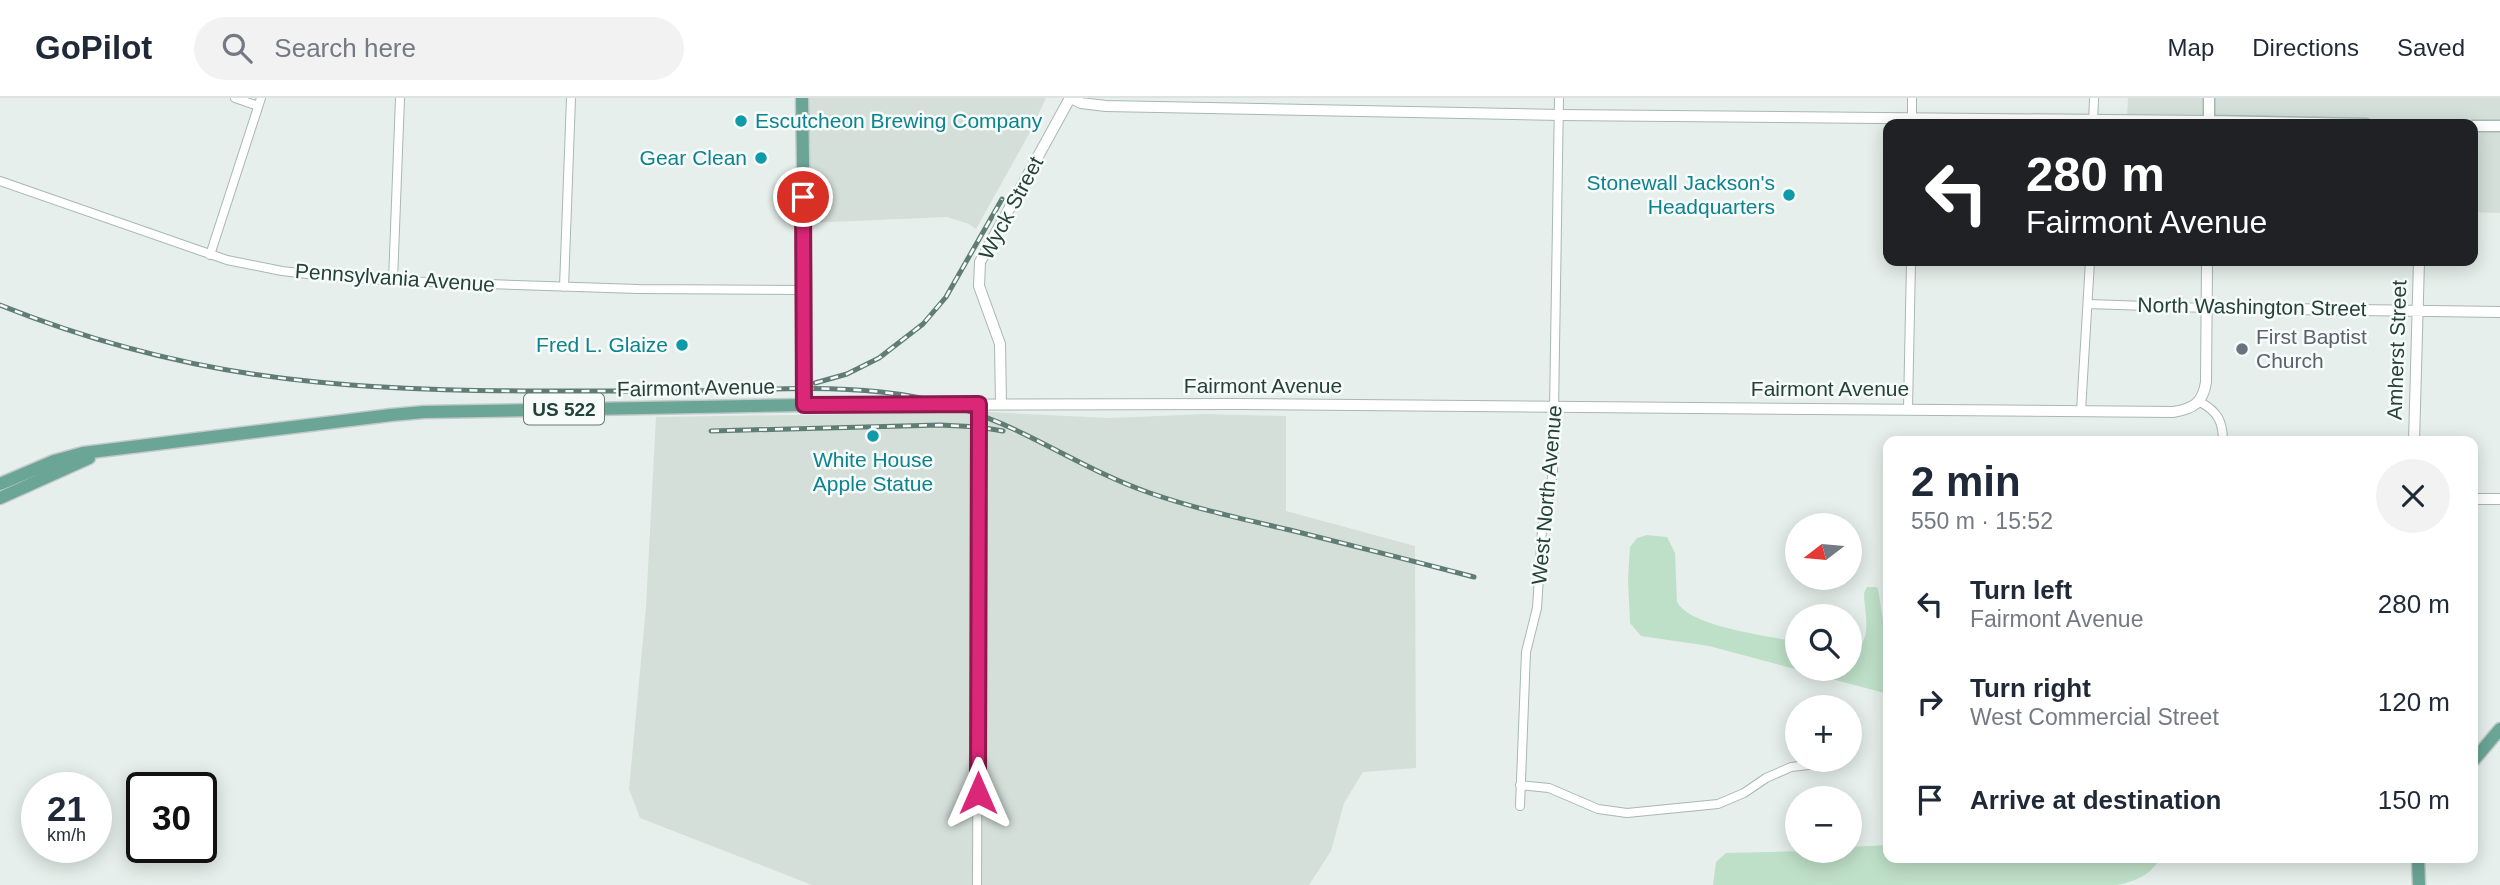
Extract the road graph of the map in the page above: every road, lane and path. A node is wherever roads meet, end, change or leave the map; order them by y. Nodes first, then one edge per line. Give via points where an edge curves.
1 (235, 98) edge
2 (400, 98) edge
3 (571, 98) edge
4 (802, 98) edge
5 (1071, 98) edge
6 (1559, 98) edge
7 (1912, 98) edge
8 (2094, 98) edge
9 (2209, 98) edge
10 (260, 102) edge
11 (1559, 115) junction
12 (1912, 119) edge
13 (2093, 119) edge
14 (2208, 119) edge
15 (1883, 121) edge
16 (2478, 126) edge
17 (2500, 127) edge
18 (0, 181) edge
19 (210, 255) junction
20 (1911, 266) edge
21 (2090, 266) edge
22 (2207, 266) edge
23 (2419, 266) edge
24 (393, 281) junction
25 (564, 286) junction
26 (805, 290) junction
27 (2088, 304) junction
28 (2207, 308) junction
29 (2417, 310) junction
30 (2500, 312) edge
31 (2200, 402) junction
32 (979, 404) junction
33 (1001, 404) junction
34 (804, 405) junction
35 (1555, 408) junction
36 (1908, 409) junction
37 (2081, 411) junction
38 (2223, 436) edge
39 (2414, 436) edge
40 (118, 449) junction
41 (0, 484) edge
42 (0, 498) edge
43 (2478, 499) edge
44 (2500, 499) edge
45 (2500, 729) edge
46 (2478, 755) edge
47 (1785, 770) edge
48 (1520, 785) junction
49 (1520, 806) dead end
50 (2418, 863) edge
51 (2425, 863) edge
52 (2419, 884) edge
53 (977, 885) edge

1 - 10 street
2 - 24 street
3 - 25 street
4 - 26 main road
5 - 11 street via 1106,106
5 - 33 street, Wyck Street via 980,262 979,286 1000,344
6 - 11 street, West North Avenue
7 - 12 street
8 - 13 street
9 - 14 main road
10 - 19 street
11 - 15 street
11 - 35 street, West North Avenue
16 - 17 main road
18 - 19 street, Pennsylvania Avenue
19 - 24 street, Pennsylvania Avenue via 277,270
20 - 36 street
21 - 27 street
22 - 28 street
23 - 29 street, Amherst Street
24 - 25 street, Pennsylvania Avenue
25 - 26 street, Pennsylvania Avenue
26 - 34 main road
27 - 28 street, North Washington Street
27 - 37 street
28 - 29 street, North Washington Street
28 - 31 street via 2206,382
29 - 30 street, North Washington Street
29 - 39 street, Amherst Street
31 - 37 street, Fairmont Avenue via 2173,412
31 - 38 street via 2214,410
32 - 33 street, Fairmont Avenue
32 - 34 street, Fairmont Avenue
32 - 53 street
33 - 35 street, Fairmont Avenue
34 - 40 main road, Fairmont Avenue / US 522 via 424,412
35 - 36 street, Fairmont Avenue
35 - 48 street, West North Avenue via 1553,473 1542,530 1537,608 1526,652
36 - 37 street, Fairmont Avenue
40 - 41 main road, US 522 via 67,456
40 - 42 main road, US 522
43 - 44 street
45 - 46 main road
47 - 48 street via 1718,804 1627,813 1598,809 1549,788
48 - 49 street, West North Avenue
50 - 52 main road
51 - 52 main road

